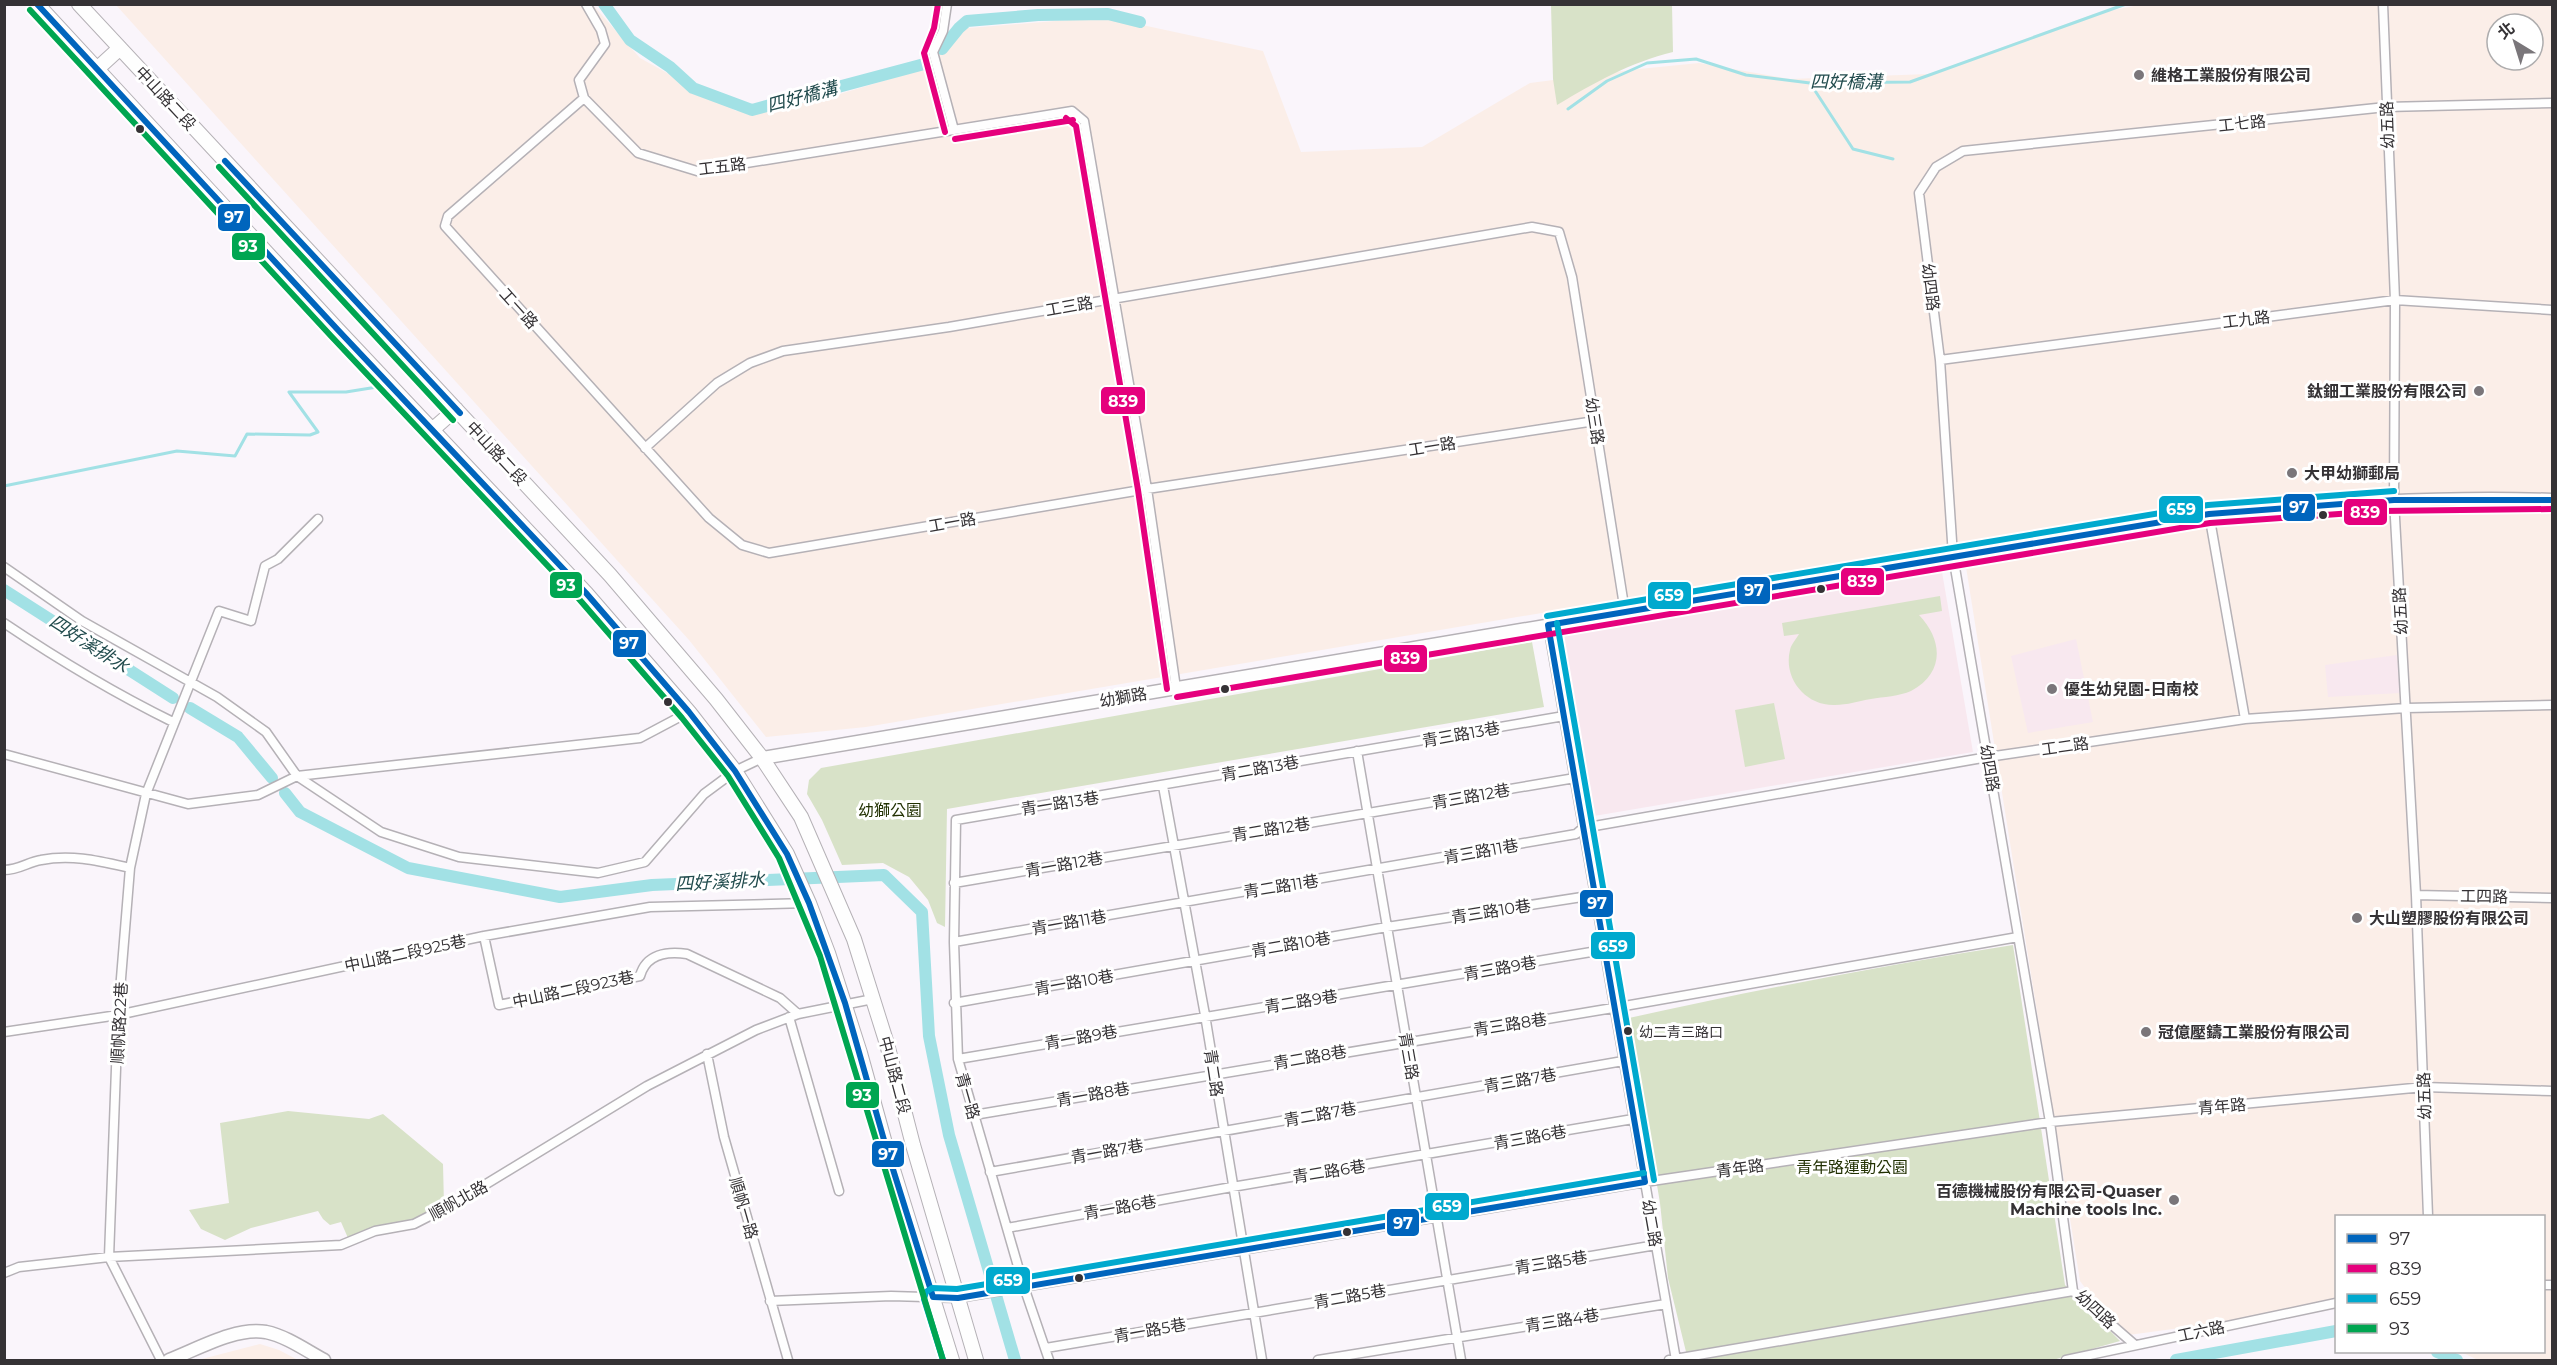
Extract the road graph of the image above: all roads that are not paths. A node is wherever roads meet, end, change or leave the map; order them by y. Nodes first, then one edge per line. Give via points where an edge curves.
1 (37, 4) edge
2 (79, 4) edge
3 (586, 4) edge
4 (947, 4) edge
5 (2383, 4) edge
6 (120, 48) junction
7 (97, 69) junction
8 (584, 98) junction
9 (2553, 103) edge
10 (2386, 107) junction
11 (954, 130) junction
12 (1936, 167) joint
13 (1559, 232) joint
14 (1114, 299) junction
15 (2395, 300) junction
16 (2553, 310) edge
17 (1940, 360) junction
18 (456, 409) junction
19 (1595, 421) junction
20 (432, 430) junction
21 (645, 448) junction
22 (1147, 489) junction
23 (2394, 500) junction
24 (2553, 500) edge
25 (2209, 514) junction
26 (318, 519) dead end
27 (1953, 556) junction
28 (4, 567) edge
29 (1625, 612) junction
30 (4, 623) edge
31 (1548, 625) junction
32 (190, 683) junction
33 (1176, 688) junction
34 (2553, 705) edge
35 (2406, 708) junction
36 (689, 712) junction
37 (1564, 716) junction
38 (2245, 719) junction
39 (173, 722) junction
40 (1357, 751) junction
41 (4, 754) edge
42 (1988, 757) junction
43 (762, 758) junction
44 (735, 771) junction
45 (297, 776) junction
46 (1575, 778) junction
47 (1163, 786) junction
48 (146, 794) junction
49 (1368, 814) junction
50 (956, 820) joint
51 (1583, 828) junction
52 (1174, 844) junction
53 (130, 868) junction
54 (4, 870) edge
55 (1377, 870) junction
56 (954, 883) junction
57 (1594, 895) junction
58 (2416, 895) junction
59 (2553, 898) edge
60 (1184, 902) junction
61 (809, 903) junction
62 (1387, 927) junction
63 (484, 936) junction
64 (2018, 937) junction
65 (954, 942) junction
66 (1603, 950) junction
67 (1194, 960) junction
68 (1396, 986) junction
69 (873, 999) junction
70 (845, 1003) junction
71 (954, 1003) junction
72 (1613, 1008) junction
73 (118, 1015) junction
74 (794, 1015) junction
75 (1205, 1015) junction
76 (4, 1032) edge
77 (1406, 1041) junction
78 (707, 1054) junction
79 (958, 1059) junction
80 (1623, 1061) junction
81 (1213, 1074) junction
82 (2424, 1087) junction
83 (2553, 1091) edge
84 (1416, 1098) junction
85 (974, 1115) junction
86 (1633, 1119) junction
87 (2050, 1122) junction
88 (1223, 1131) junction
89 (1426, 1156) junction
90 (990, 1172) junction
91 (1645, 1182) junction
92 (1232, 1187) junction
93 (839, 1191) dead end
94 (2428, 1215) edge
95 (1438, 1217) junction
96 (1007, 1228) junction
97 (1656, 1245) junction
98 (1244, 1249) junction
99 (108, 1257) junction
100 (4, 1273) edge
101 (1447, 1279) junction
102 (1024, 1287) junction
103 (2073, 1291) junction
104 (933, 1297) junction
105 (957, 1298) junction
106 (770, 1301) junction
107 (2335, 1303) edge
108 (1666, 1304) junction
109 (1254, 1312) junction
110 (1457, 1337) junction
111 (2134, 1345) junction
112 (1046, 1348) junction
113 (161, 1360) edge
114 (169, 1360) edge
115 (324, 1360) edge
116 (788, 1360) edge
117 (952, 1360) edge
118 (976, 1360) edge
119 (1049, 1360) edge
120 (1262, 1360) edge
121 (1318, 1360) edge
122 (1461, 1360) edge
123 (1673, 1360) edge
124 (2066, 1360) edge

1 - 7 main road, 中山路二段
2 - 6 main road, 中山路二段
3 - 8 street via 602,30 604,44 579,80
4 - 11 street via 943,31 933,52
5 - 10 street, 幼五路
6 - 7 main road
6 - 18 main road, 中山路二段
7 - 20 main road, 中山路二段
8 - 11 street, 工五路 via 638,153 697,171
8 - 21 street, 工一路 via 448,216 445,226
9 - 10 street, 工七路
10 - 12 street, 工七路 via 1963,151
10 - 15 street, 幼五路
11 - 14 street, 工五路 via 1072,111 1084,122
12 - 17 street, 幼四路 via 1919,193
13 - 14 street, 工三路 via 1532,227
13 - 19 street, 幼三路 via 1572,277
14 - 21 street, 工三路 via 783,351 750,363 717,383
14 - 22 street
15 - 16 street, 工九路
15 - 17 street, 工九路
15 - 23 street, 幼五路
17 - 27 street, 幼四路
18 - 20 main road
18 - 43 main road, 中山路二段 via 610,575
19 - 22 street, 工一路
19 - 29 street, 幼三路
20 - 36 main road, 中山路二段 via 586,593
21 - 22 street, 工一路 via 709,518 742,545 769,553
22 - 33 street
23 - 24 street, 幼獅路
23 - 25 street, 幼獅路
23 - 35 street, 幼五路
25 - 27 street, 幼獅路
25 - 38 street
26 - 32 street, 順帆路22巷 via 278,559 265,566 251,621 219,611
27 - 29 street, 幼獅路
27 - 42 street, 幼四路
28 - 32 street via 82,621
29 - 31 street, 幼獅路
30 - 39 street via 105,687
31 - 33 street, 幼獅路
31 - 37 street, 幼二路
32 - 39 street, 順帆路22巷
32 - 45 street via 217,696 266,732
33 - 43 street, 幼獅路
34 - 35 street, 工二路
35 - 38 street, 工二路
35 - 58 street, 幼五路
36 - 44 main road, 中山路二段
36 - 45 street via 640,738
37 - 40 street, 青三路13巷
37 - 46 street, 幼二路
38 - 42 street, 工二路
39 - 48 street, 順帆路22巷
40 - 47 street, 青二路13巷
40 - 49 street, 青三路
41 - 48 street
42 - 51 street, 工二路
42 - 64 street, 幼四路
43 - 44 street
43 - 69 main road, 中山路二段 via 815,844 854,939
44 - 45 street via 704,794 645,862 598,873 459,857 381,832
44 - 61 main road, 中山路二段 via 787,854
45 - 48 street via 258,795 188,804
46 - 49 street, 青三路12巷
46 - 51 street, 幼二路
47 - 50 street, 青一路13巷
47 - 52 street, 青二路
48 - 53 street, 順帆路22巷
49 - 52 street, 青二路12巷
49 - 55 street, 青三路
50 - 56 street, 青一路
51 - 55 street, 青三路11巷 via 1575,834
51 - 57 street, 幼二路
52 - 56 street, 青一路12巷
52 - 60 street, 青二路
53 - 54 street via 76,856 38,860 25,867
53 - 73 street, 順帆路22巷
55 - 60 street, 青二路11巷
55 - 62 street, 青三路
56 - 65 street, 青一路
57 - 62 street, 青三路10巷
57 - 66 street, 幼二路
58 - 59 street, 工四路
58 - 82 street, 幼五路
60 - 65 street, 青一路11巷
60 - 67 street, 青二路
61 - 63 street, 中山路二段925巷 via 650,907
61 - 70 main road, 中山路二段
62 - 67 street, 青二路10巷
62 - 68 street, 青三路
63 - 73 street, 中山路二段925巷
63 - 74 street, 中山路二段923巷 via 499,1005 640,976 643,966 671,951 687,954 780,998
64 - 72 street, 青三路8巷
64 - 87 street, 幼四路
65 - 71 street, 青一路
66 - 68 street, 青三路9巷
66 - 72 street, 幼二路
67 - 71 street, 青一路10巷
67 - 75 street, 青二路
68 - 75 street, 青二路9巷
68 - 77 street, 青三路
69 - 70 street, 順帆北路
69 - 105 main road, 中山路二段
70 - 74 street, 順帆北路
70 - 104 main road, 中山路二段
71 - 79 street, 青一路
72 - 77 street, 青三路8巷
72 - 80 street, 幼二路
73 - 76 street, 中山路二段925巷
73 - 99 street, 順帆路22巷
74 - 78 street, 順帆北路
74 - 93 street
75 - 79 street, 青一路9巷
75 - 81 street, 青二路
77 - 81 street, 青二路8巷
77 - 84 street, 青三路
78 - 99 street, 順帆北路 via 414,1224 375,1231 341,1245
78 - 106 street, 順帆一路 via 724,1137
79 - 85 street, 青一路
80 - 84 street, 青三路7巷
80 - 86 street, 幼二路
81 - 85 street, 青一路8巷
81 - 88 street, 青二路
82 - 83 street, 青年路
82 - 87 street, 青年路
82 - 94 street, 幼五路
84 - 88 street, 青二路7巷
84 - 89 street, 青三路
85 - 90 street, 青一路
86 - 89 street, 青三路6巷
86 - 91 street, 幼二路
87 - 91 street, 青年路
87 - 103 street, 幼四路
88 - 90 street, 青一路7巷
88 - 92 street, 青二路
89 - 92 street, 青二路6巷
89 - 95 street, 青三路
90 - 96 street, 青一路
91 - 95 street, 青年路
91 - 97 street, 幼二路
92 - 96 street, 青一路6巷
92 - 98 street, 青二路
95 - 98 street, 青年路
95 - 101 street, 青三路
96 - 102 street, 青一路
97 - 101 street, 青三路5巷
97 - 108 street, 幼二路
98 - 102 street, 青年路
98 - 109 street, 青二路
99 - 100 street, 順帆北路 via 19,1267
99 - 113 street, 順帆路22巷
101 - 109 street, 青二路5巷
101 - 110 street, 青三路
102 - 105 street, 青年路
102 - 112 street, 青一路
103 - 111 street, 幼四路
103 - 123 street
104 - 105 street, 青年路
104 - 106 street, 青年路
104 - 117 main road, 中山路二段
105 - 118 main road, 中山路二段
106 - 116 street, 順帆一路
107 - 111 street, 工六路
108 - 110 street, 青三路4巷
108 - 123 street, 幼二路
109 - 112 street, 青一路5巷
109 - 120 street, 青二路
110 - 121 street, 青三路4巷
110 - 122 street, 青三路
111 - 124 street, 工六路
112 - 119 street, 青一路
114 - 115 street via 249,1332 267,1332

